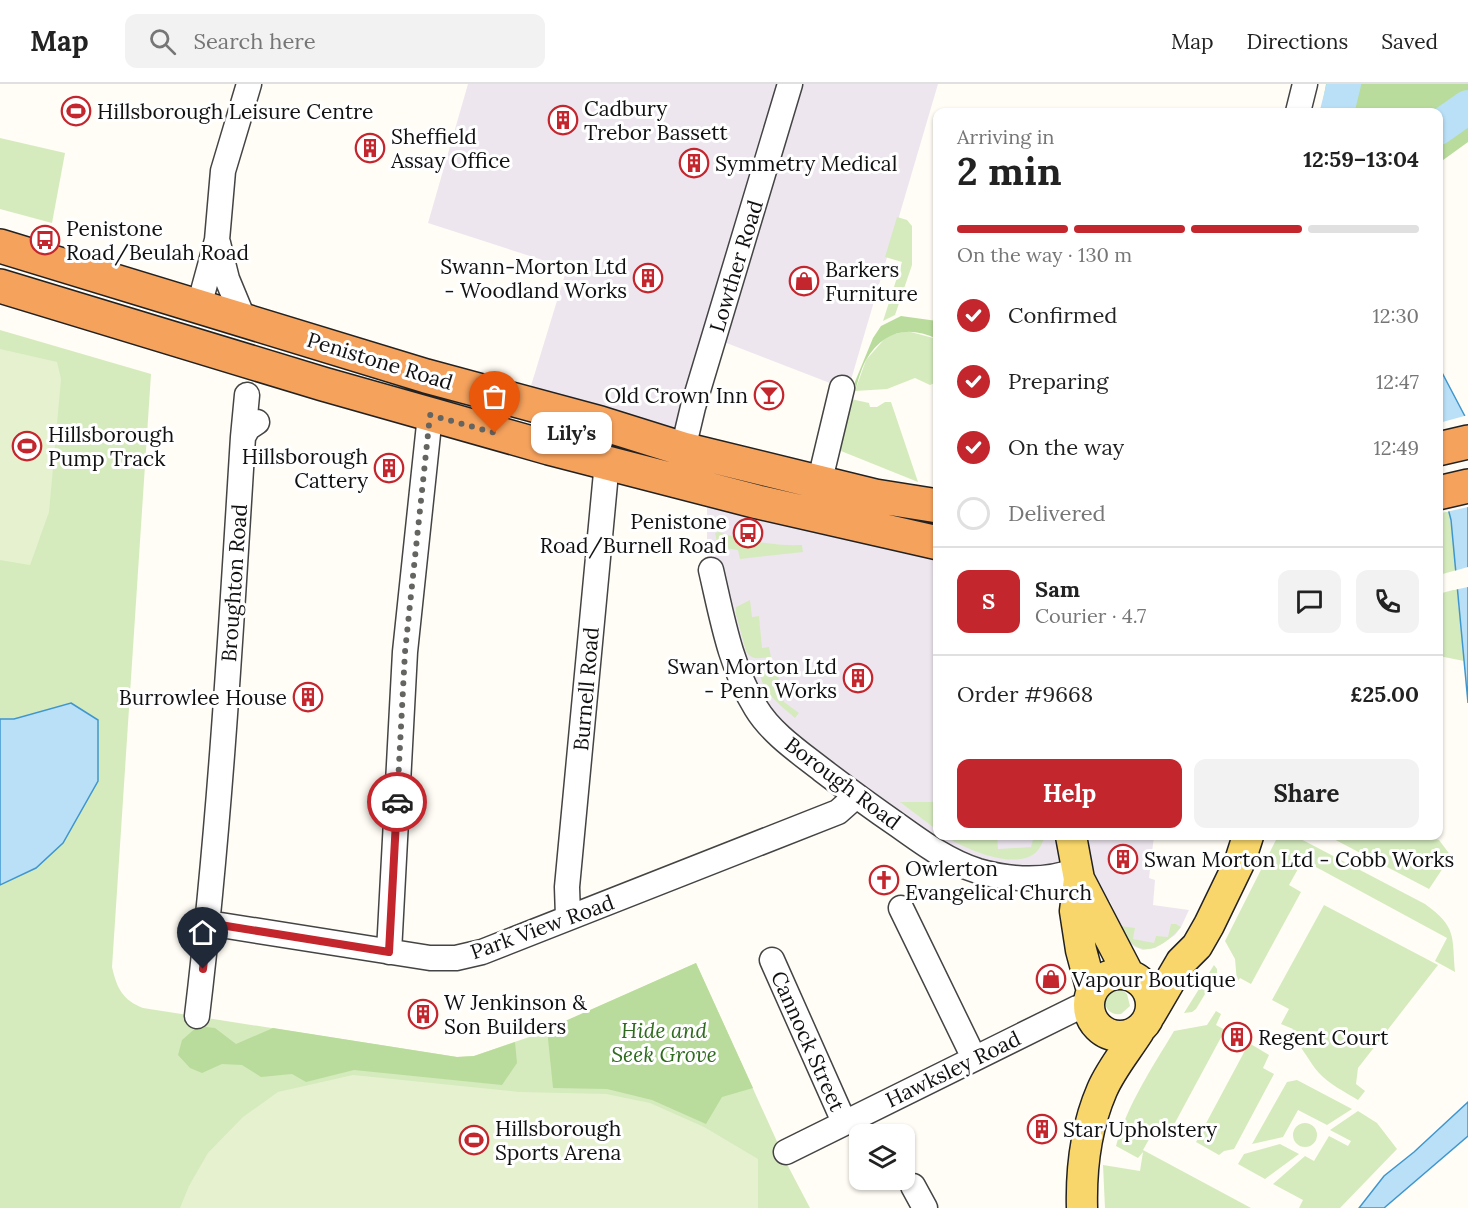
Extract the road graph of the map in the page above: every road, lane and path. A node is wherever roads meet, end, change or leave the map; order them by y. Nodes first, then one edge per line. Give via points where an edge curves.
1 (249, 84) edge
2 (790, 84) edge
3 (1305, 84) edge
4 (1299, 108) edge
5 (217, 240) junction
6 (0, 246) edge
7 (0, 286) edge
8 (199, 306) junction
9 (244, 320) junction
10 (234, 357) junction
11 (842, 388) dead end
12 (247, 395) dead end
13 (430, 415) junction
14 (1468, 442) edge
15 (1443, 447) edge
16 (683, 449) junction
17 (608, 462) junction
18 (819, 484) junction
19 (933, 505) edge
20 (933, 542) edge
21 (711, 570) dead end
22 (856, 796) junction
23 (1072, 840) edge
24 (1247, 840) edge
25 (1078, 874) junction
26 (901, 908) dead end
27 (568, 917) junction
28 (208, 923) junction
29 (389, 952) junction
30 (771, 960) dead end
31 (1181, 962) junction
32 (1134, 977) junction
33 (1093, 1009) junction
34 (197, 1016) dead end
35 (1144, 1023) junction
36 (974, 1058) junction
37 (1102, 1089) junction
38 (844, 1122) junction
39 (786, 1152) dead end
40 (915, 1189) edge
41 (926, 1208) edge
42 (1082, 1208) edge

1 - 5 street via 223,171
2 - 16 street, Lowther Road
3 - 4 street
5 - 8 street
5 - 9 street via 226,279
6 - 8 highway, Penistone Road
7 - 10 highway, Penistone Road
8 - 9 highway, Penistone Road
8 - 10 highway
9 - 16 highway, Penistone Road
10 - 13 highway, Penistone Road
11 - 18 street
12 - 28 street, Broughton Road via 250,429
13 - 17 highway, Penistone Road
13 - 29 street via 405,652
14 - 15 highway
16 - 18 highway, Penistone Road
17 - 20 highway, Penistone Road via 758,502
17 - 27 street, Burnell Road via 567,887
18 - 19 highway, Penistone Road
21 - 22 street, Borough Road via 728,645 756,710 796,750
22 - 25 street, Borough Road via 931,849 977,870 1024,879
22 - 27 street, Park View Road via 838,812
23 - 25 main road
24 - 31 main road via 1214,917 1197,946
25 - 32 main road
25 - 33 main road via 1075,911
26 - 36 street
27 - 29 street, Park View Road via 482,952 456,958
28 - 29 street, Park View Road
28 - 34 street, Broughton Road
30 - 38 street, Cannock Street
31 - 32 main road
31 - 35 main road
32 - 33 main road via 1118,974 1098,982
32 - 35 main road via 1150,995 1151,1005
33 - 35 main road via 1108,1035 1129,1035
33 - 36 street, Hawksley Road via 1077,1008
33 - 37 main road
35 - 37 main road
36 - 38 street, Hawksley Road
37 - 42 main road via 1087,1138 1081,1176
38 - 39 street, Hawksley Road
40 - 41 street

